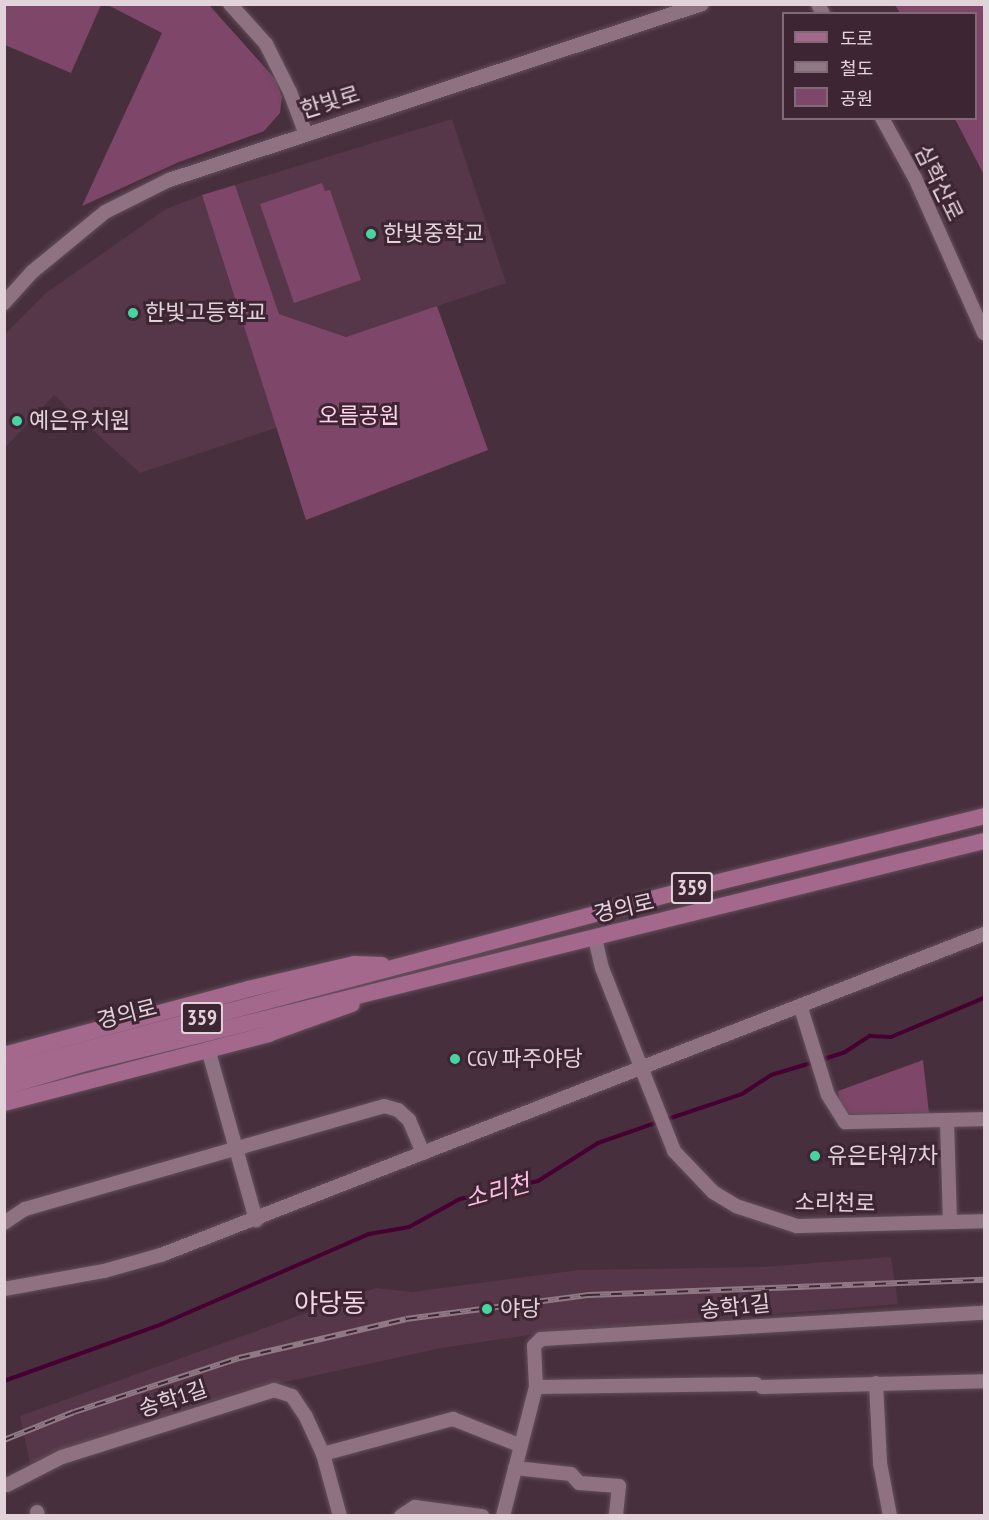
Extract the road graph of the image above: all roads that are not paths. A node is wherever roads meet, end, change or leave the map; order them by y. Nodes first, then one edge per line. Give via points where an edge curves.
1 (230, 4) edge
2 (702, 4) edge
3 (883, 120) edge
4 (305, 132) junction
5 (4, 303) edge
6 (984, 333) edge
7 (984, 816) edge
8 (984, 841) edge
9 (984, 934) edge
10 (595, 938) junction
11 (400, 965) junction
12 (379, 991) junction
13 (801, 1008) junction
14 (208, 1049) junction
15 (4, 1055) edge
16 (639, 1066) junction
17 (4, 1071) edge
18 (4, 1087) edge
19 (4, 1104) edge
20 (984, 1119) edge
21 (946, 1120) junction
22 (234, 1148) junction
23 (423, 1153) junction
24 (256, 1220) junction
25 (984, 1221) edge
26 (950, 1222) junction
27 (4, 1223) edge
28 (6, 1284) edge
29 (984, 1313) edge
30 (984, 1381) edge
31 (876, 1383) junction
32 (536, 1387) junction
33 (519, 1445) junction
34 (323, 1454) junction
35 (515, 1468) junction
36 (6, 1488) edge
37 (340, 1515) edge
38 (401, 1515) edge
39 (482, 1515) edge
40 (503, 1515) edge
41 (616, 1515) edge
42 (890, 1515) edge

1 - 4 street via 266,44
2 - 4 street, 한빛로
3 - 6 street, 심학산로 via 915,177
4 - 5 street, 한빛로 via 169,180 105,212 32,272
7 - 11 main road, 경의로 / 359
8 - 10 main road, 경의로 / 359
9 - 13 street
10 - 12 main road, 경의로 / 359
10 - 16 street
11 - 15 main road, 경의로 via 354,964
11 - 17 main road, 경의로 / 359
12 - 14 main road, 경의로 via 339,1011 292,1027
12 - 18 main road, 경의로 / 359
13 - 16 street
13 - 21 street via 828,1095 845,1122
14 - 19 main road, 경의로
14 - 22 street
16 - 23 street
16 - 26 street, 소리천로 via 674,1152 713,1192 736,1206 779,1222 829,1227
20 - 21 street
21 - 26 street
22 - 23 street via 384,1106 398,1110 409,1120
22 - 24 street
22 - 27 street via 25,1209
23 - 24 street
24 - 28 street via 104,1271
25 - 26 street, 소리천로
29 - 32 street, 송학1길 via 541,1339 534,1346
30 - 31 street
31 - 32 street
31 - 42 street via 880,1463
32 - 33 street, 송학1길
33 - 34 street via 453,1419
33 - 35 street, 송학1길
34 - 36 street, 송학1길 via 300,1404 292,1396 274,1390 62,1457
34 - 37 street, 송학1길
35 - 40 street, 송학1길
35 - 41 street via 571,1474 579,1483 619,1486
38 - 39 street via 415,1507

